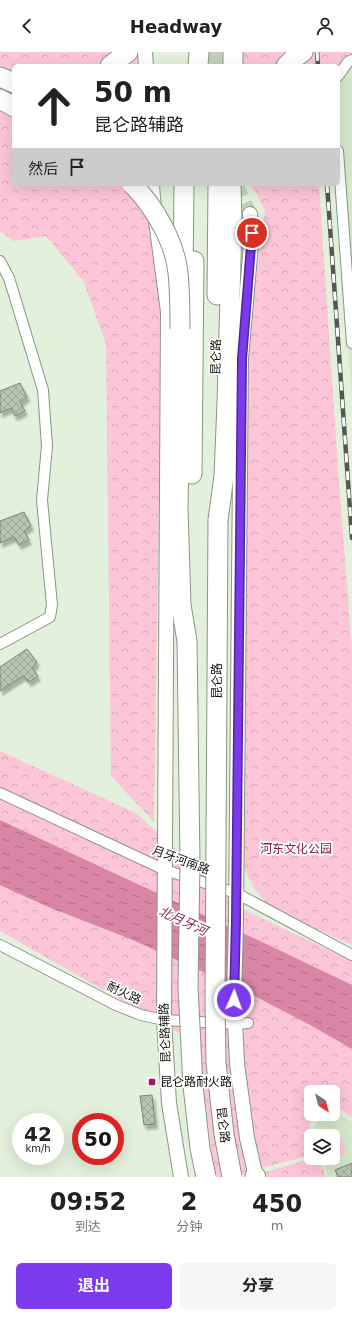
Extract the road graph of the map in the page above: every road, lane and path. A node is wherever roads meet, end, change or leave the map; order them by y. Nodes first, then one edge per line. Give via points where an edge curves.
1 (128, 52) edge
2 (145, 52) edge
3 (186, 52) edge
4 (199, 52) edge
5 (220, 52) edge
6 (233, 52) edge
7 (303, 52) edge
8 (352, 60) edge
9 (113, 64) edge
10 (146, 64) edge
11 (186, 64) edge
12 (198, 64) edge
13 (220, 64) edge
14 (233, 64) edge
15 (288, 64) edge
16 (340, 73) edge
17 (0, 77) edge
18 (12, 82) edge
19 (0, 99) edge
20 (12, 106) edge
21 (340, 179) edge
22 (134, 186) edge
23 (152, 186) edge
24 (184, 186) edge
25 (195, 186) edge
26 (218, 186) edge
27 (230, 186) edge
28 (236, 186) edge
29 (250, 214) tunnel mouth
30 (232, 223) junction
31 (0, 261) edge
32 (180, 329) junction
33 (352, 343) edge
34 (218, 520) junction
35 (187, 641) junction
36 (0, 644) edge
37 (0, 793) edge
38 (165, 870) junction
39 (236, 893) junction
40 (0, 945) edge
41 (352, 955) edge
42 (164, 1020) junction
43 (242, 1023) junction
44 (180, 1177) edge
45 (206, 1177) edge
46 (232, 1177) edge
47 (256, 1177) edge

1 - 9 highway
2 - 10 main road
3 - 11 highway
4 - 12 highway
5 - 13 highway
6 - 14 highway
7 - 15 highway
8 - 16 street
17 - 18 highway
19 - 20 highway
21 - 33 street
22 - 32 highway, bridge via 161,223 174,253 178,272
23 - 38 main road, 昆仑路辅路 via 168,312
24 - 32 highway, bridge via 184,268
25 - 35 highway, 昆仑路 via 190,596
26 - 34 highway, 昆仑路 via 214,475
27 - 30 highway
28 - 30 highway
29 - 39 main road via 252,233 242,359
30 - 34 highway via 224,476
31 - 36 street via 9,278 43,390 47,446 42,500 52,604 50,617
32 - 35 highway via 178,509 181,605
34 - 46 highway, 昆仑路, bridge via 216,1063
35 - 45 highway, 昆仑路, bridge via 190,862 188,987 193,1086
37 - 38 street, 月牙河南路
38 - 39 street, 月牙河南路
38 - 42 main road, 昆仑路辅路
39 - 41 street, 月牙河南路
39 - 43 main road via 234,1000
40 - 42 street, 耐火路 via 116,1005 141,1015
42 - 43 street, 耐火路
42 - 44 main road, 昆仑路辅路 via 169,1103
43 - 47 main road via 237,1063 247,1138

